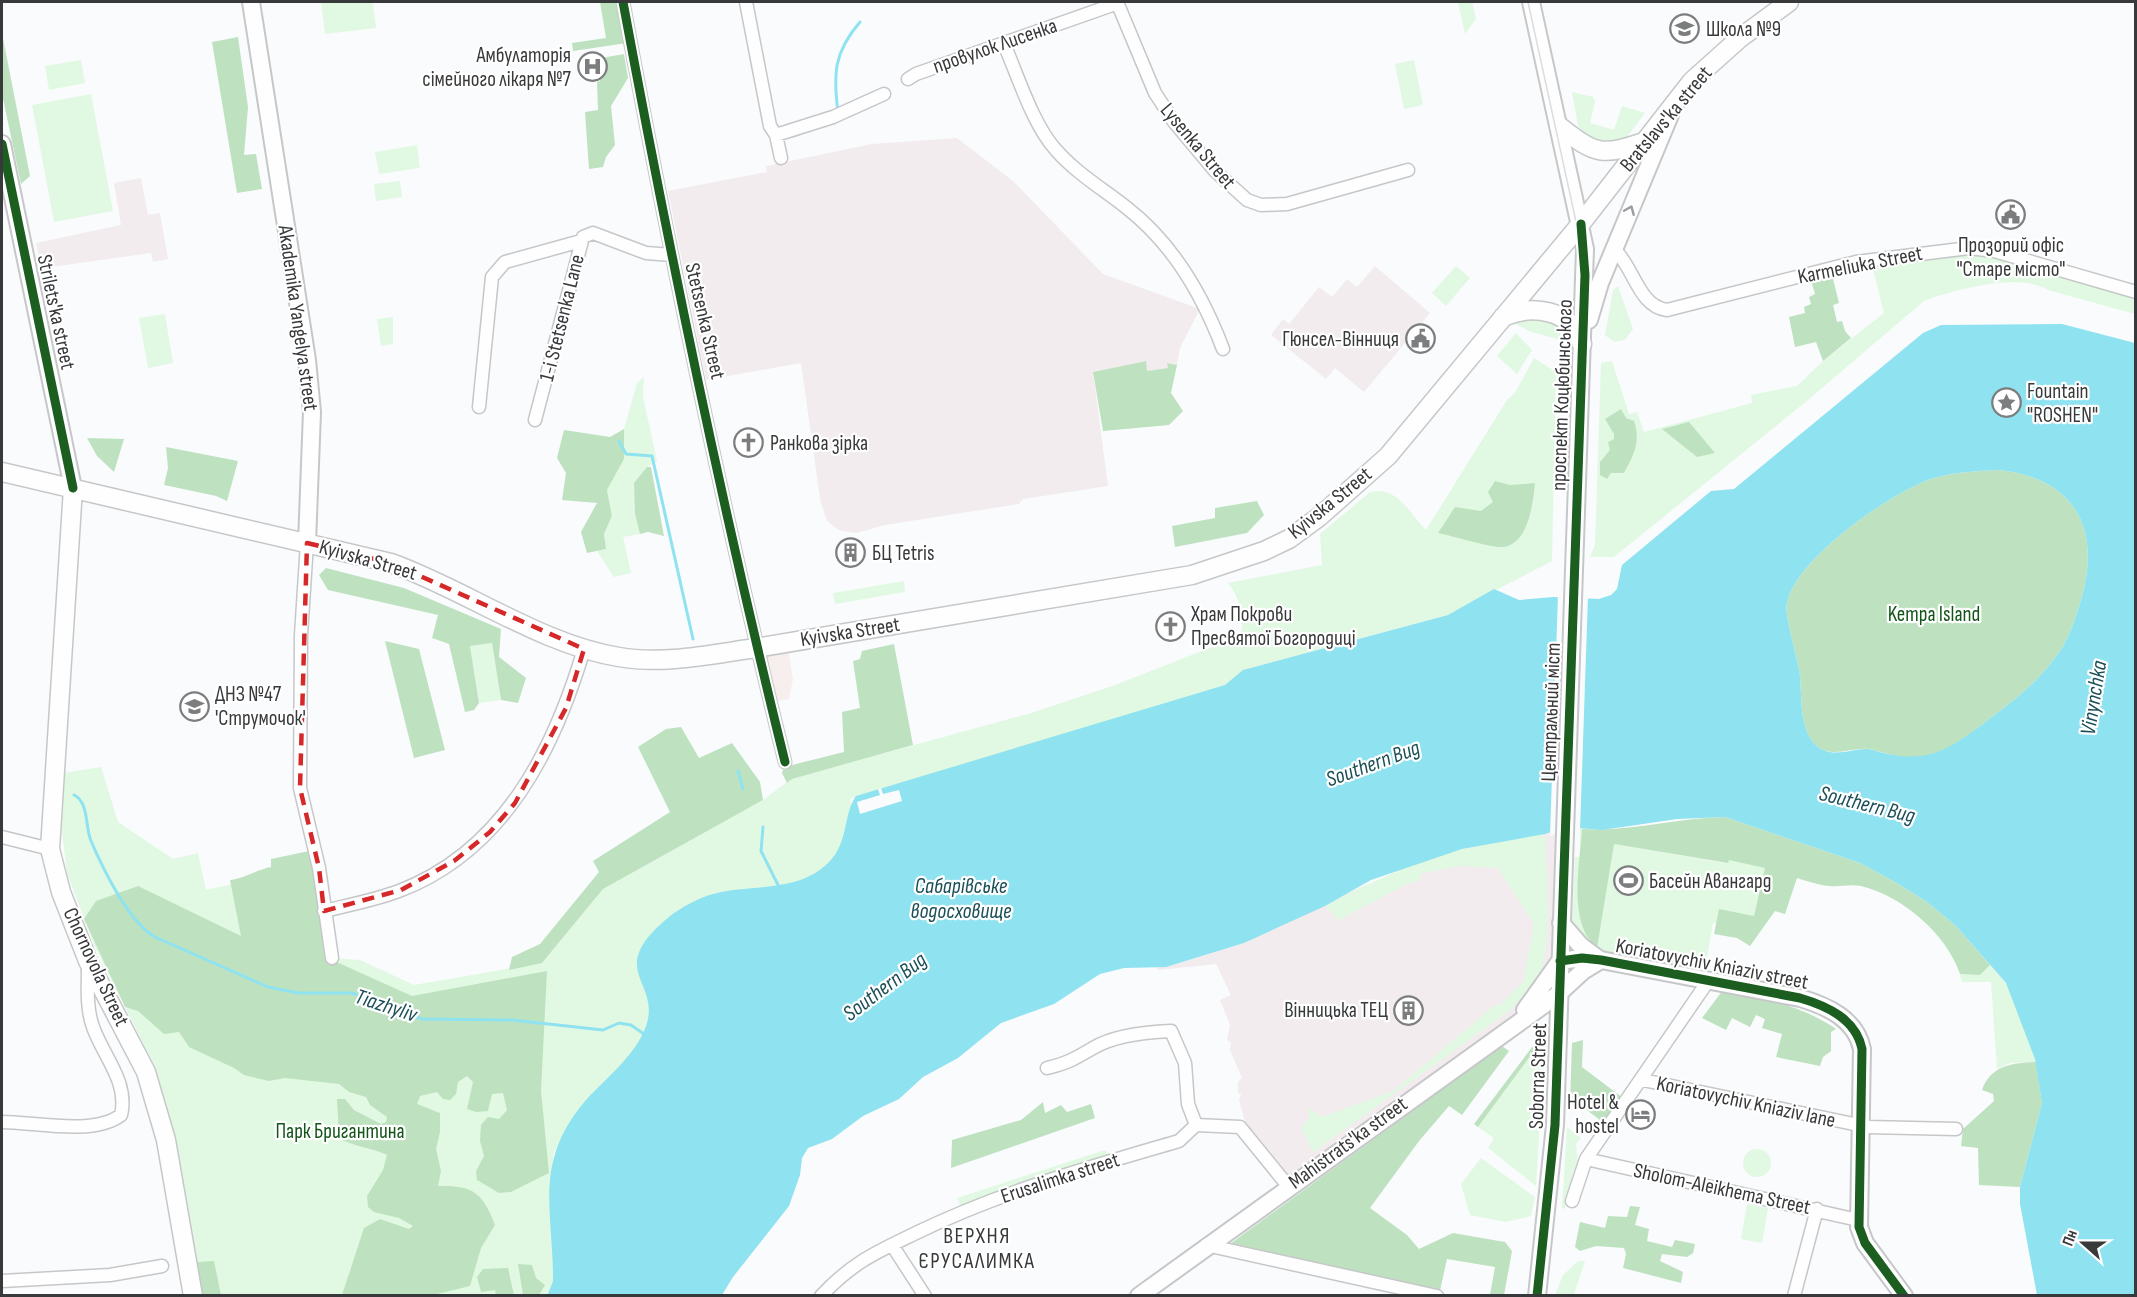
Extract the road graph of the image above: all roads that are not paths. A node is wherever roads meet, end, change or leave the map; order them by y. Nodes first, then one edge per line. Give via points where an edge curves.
1 (250, 2) edge
2 (623, 2) edge
3 (746, 2) edge
4 (1117, 2) edge
5 (1531, 2) edge
6 (1789, 2) edge
7 (1004, 44) junction
8 (908, 79) dead end
9 (884, 94) dead end
10 (1674, 106) junction
11 (1559, 126) junction
12 (776, 135) junction
13 (1647, 141) junction
14 (2, 144) edge
15 (781, 158) dead end
16 (1408, 170) dead end
17 (1581, 224) junction
18 (581, 241) junction
19 (1614, 249) junction
20 (672, 255) junction
21 (2136, 292) edge
22 (1503, 317) junction
23 (1582, 344) junction
24 (1223, 349) dead end
25 (479, 407) dead end
26 (535, 420) dead end
27 (2, 472) edge
28 (73, 488) junction
29 (307, 543) junction
30 (1573, 568) joint
31 (756, 648) junction
32 (584, 649) junction
33 (786, 762) dead end
34 (2, 837) edge
35 (50, 849) junction
36 (1564, 857) joint
37 (324, 911) junction
38 (1561, 923) junction
39 (332, 958) dead end
40 (1601, 960) junction
41 (88, 961) junction
42 (1560, 961) junction
43 (1706, 980) junction
44 (1559, 993) junction
45 (1516, 1023) junction
46 (1557, 1029) junction
47 (1047, 1068) dead end
48 (1643, 1080) junction
49 (2, 1122) edge
50 (1196, 1125) junction
51 (1860, 1126) junction
52 (1956, 1129) dead end
53 (1586, 1159) junction
54 (1288, 1186) junction
55 (1572, 1201) dead end
56 (1817, 1209) junction
57 (1858, 1220) junction
58 (892, 1245) junction
59 (1206, 1245) junction
60 (162, 1266) dead end
61 (2, 1281) edge
62 (193, 1296) edge
63 (821, 1296) edge
64 (925, 1296) edge
65 (1139, 1296) edge
66 (1437, 1296) edge
67 (1537, 1296) edge
68 (1794, 1296) edge
69 (1904, 1296) edge

1 - 29 street, Akademika Yangelya street via 312,412
2 - 20 street, Stetsenka Street
3 - 12 street via 765,106
4 - 7 street, провулок Лисенка
4 - 16 street, Lysenka Street via 1155,93 1174,122 1215,171 1247,200 1261,205 1287,204
5 - 11 street, проспект Коцюбинського
6 - 10 main road, Bratslavs'ka street via 1740,38 1692,81
7 - 8 street, провулок Лисенка
7 - 24 street via 1054,149 1129,209 1186,273 1209,310
9 - 12 street via 838,115
10 - 13 main road, Bratslavs'ka street
19 -> 10 street
11 - 13 main road via 1589,148 1607,153
11 - 17 street, проспект Коцюбинського
12 - 15 street
13 - 17 main road, Bratslavs'ka street
14 - 28 street, Strilets'ka street
17 - 22 main road, Kyivska Street
17 - 23 street, проспект Коцюбинського via 1585,249
18 - 20 street, 1-i Stetsenka Lane via 593,233 646,253
18 - 25 street via 505,262 492,276
18 - 26 street, 1-i Stetsenka Lane
19 - 21 street, Karmeliuka Street via 1648,302 1654,308 1666,310 1856,262 1959,248 1995,251
19 - 23 street
20 - 31 street, Stetsenka Street
22 - 23 main road via 1528,309 1553,313 1573,327
22 - 31 main road, Kyivska Street via 1388,456 1319,517 1264,551 1192,575
23 - 30 street, проспект Коцюбинського
27 - 28 main road, Kyivska Street
28 - 29 main road, Kyivska Street
28 - 35 main road, Chornovola Street
29 - 32 main road, Kyivska Street via 428,576
29 - 37 street, Akademika Yangelya street via 301,635 300,788 320,868
30 - 36 street, Центральний міст
31 - 32 main road, Kyivska Street via 654,659 620,658
31 - 33 street, Stetsenka Street
32 - 37 street via 566,708 514,803 490,832 454,861 401,890
34 - 35 street
35 - 41 main road, Chornovola Street
36 - 38 street, Soborna Street
37 - 39 street, Akademika Yangelya street
38 - 40 street via 1581,946
38 - 42 street, Soborna Street
40 - 42 street, Koriatovychiv Kniaziv street
40 - 43 street, Koriatovychiv Kniaziv street
40 - 44 street, Mahistrats'ka street
41 - 49 street via 88,1006 93,1027 121,1088 121,1115 103,1124 75,1126
41 - 62 main road, Chornovola Street via 146,1072 166,1140
42 - 44 street, Soborna Street
42 - 45 street
43 - 48 street
43 - 51 street, Koriatovychiv Kniaziv street via 1811,1001 1847,1021 1862,1049
44 - 45 street, Mahistrats'ka street
44 - 46 street, Soborna Street
45 - 46 street via 1542,1017
45 - 54 street, Mahistrats'ka street
46 - 67 street, Soborna Street via 1555,1125
47 - 50 street via 1072,1062 1093,1048 1118,1039 1171,1031 1185,1063 1188,1104
48 - 51 street, Koriatovychiv Kniaziv lane
48 - 53 street
50 - 54 street via 1240,1127
50 - 58 street, Erusalimka street via 1179,1141 1015,1190
51 - 52 street, Koriatovychiv Kniaziv lane
51 - 57 street, Koriatovychiv Kniaziv street
53 - 55 street
53 - 56 street, Sholom-Aleikhema Street
54 - 59 street, Mahistrats'ka street
56 - 57 street, Sholom-Aleikhema Street
56 - 68 street
57 - 69 street, Koriatovychiv Kniaziv street via 1865,1243
58 - 63 street, Erusalimka street via 864,1258
58 - 64 street
59 - 65 street, Mahistrats'ka street
59 - 66 street
60 - 61 street via 110,1275

